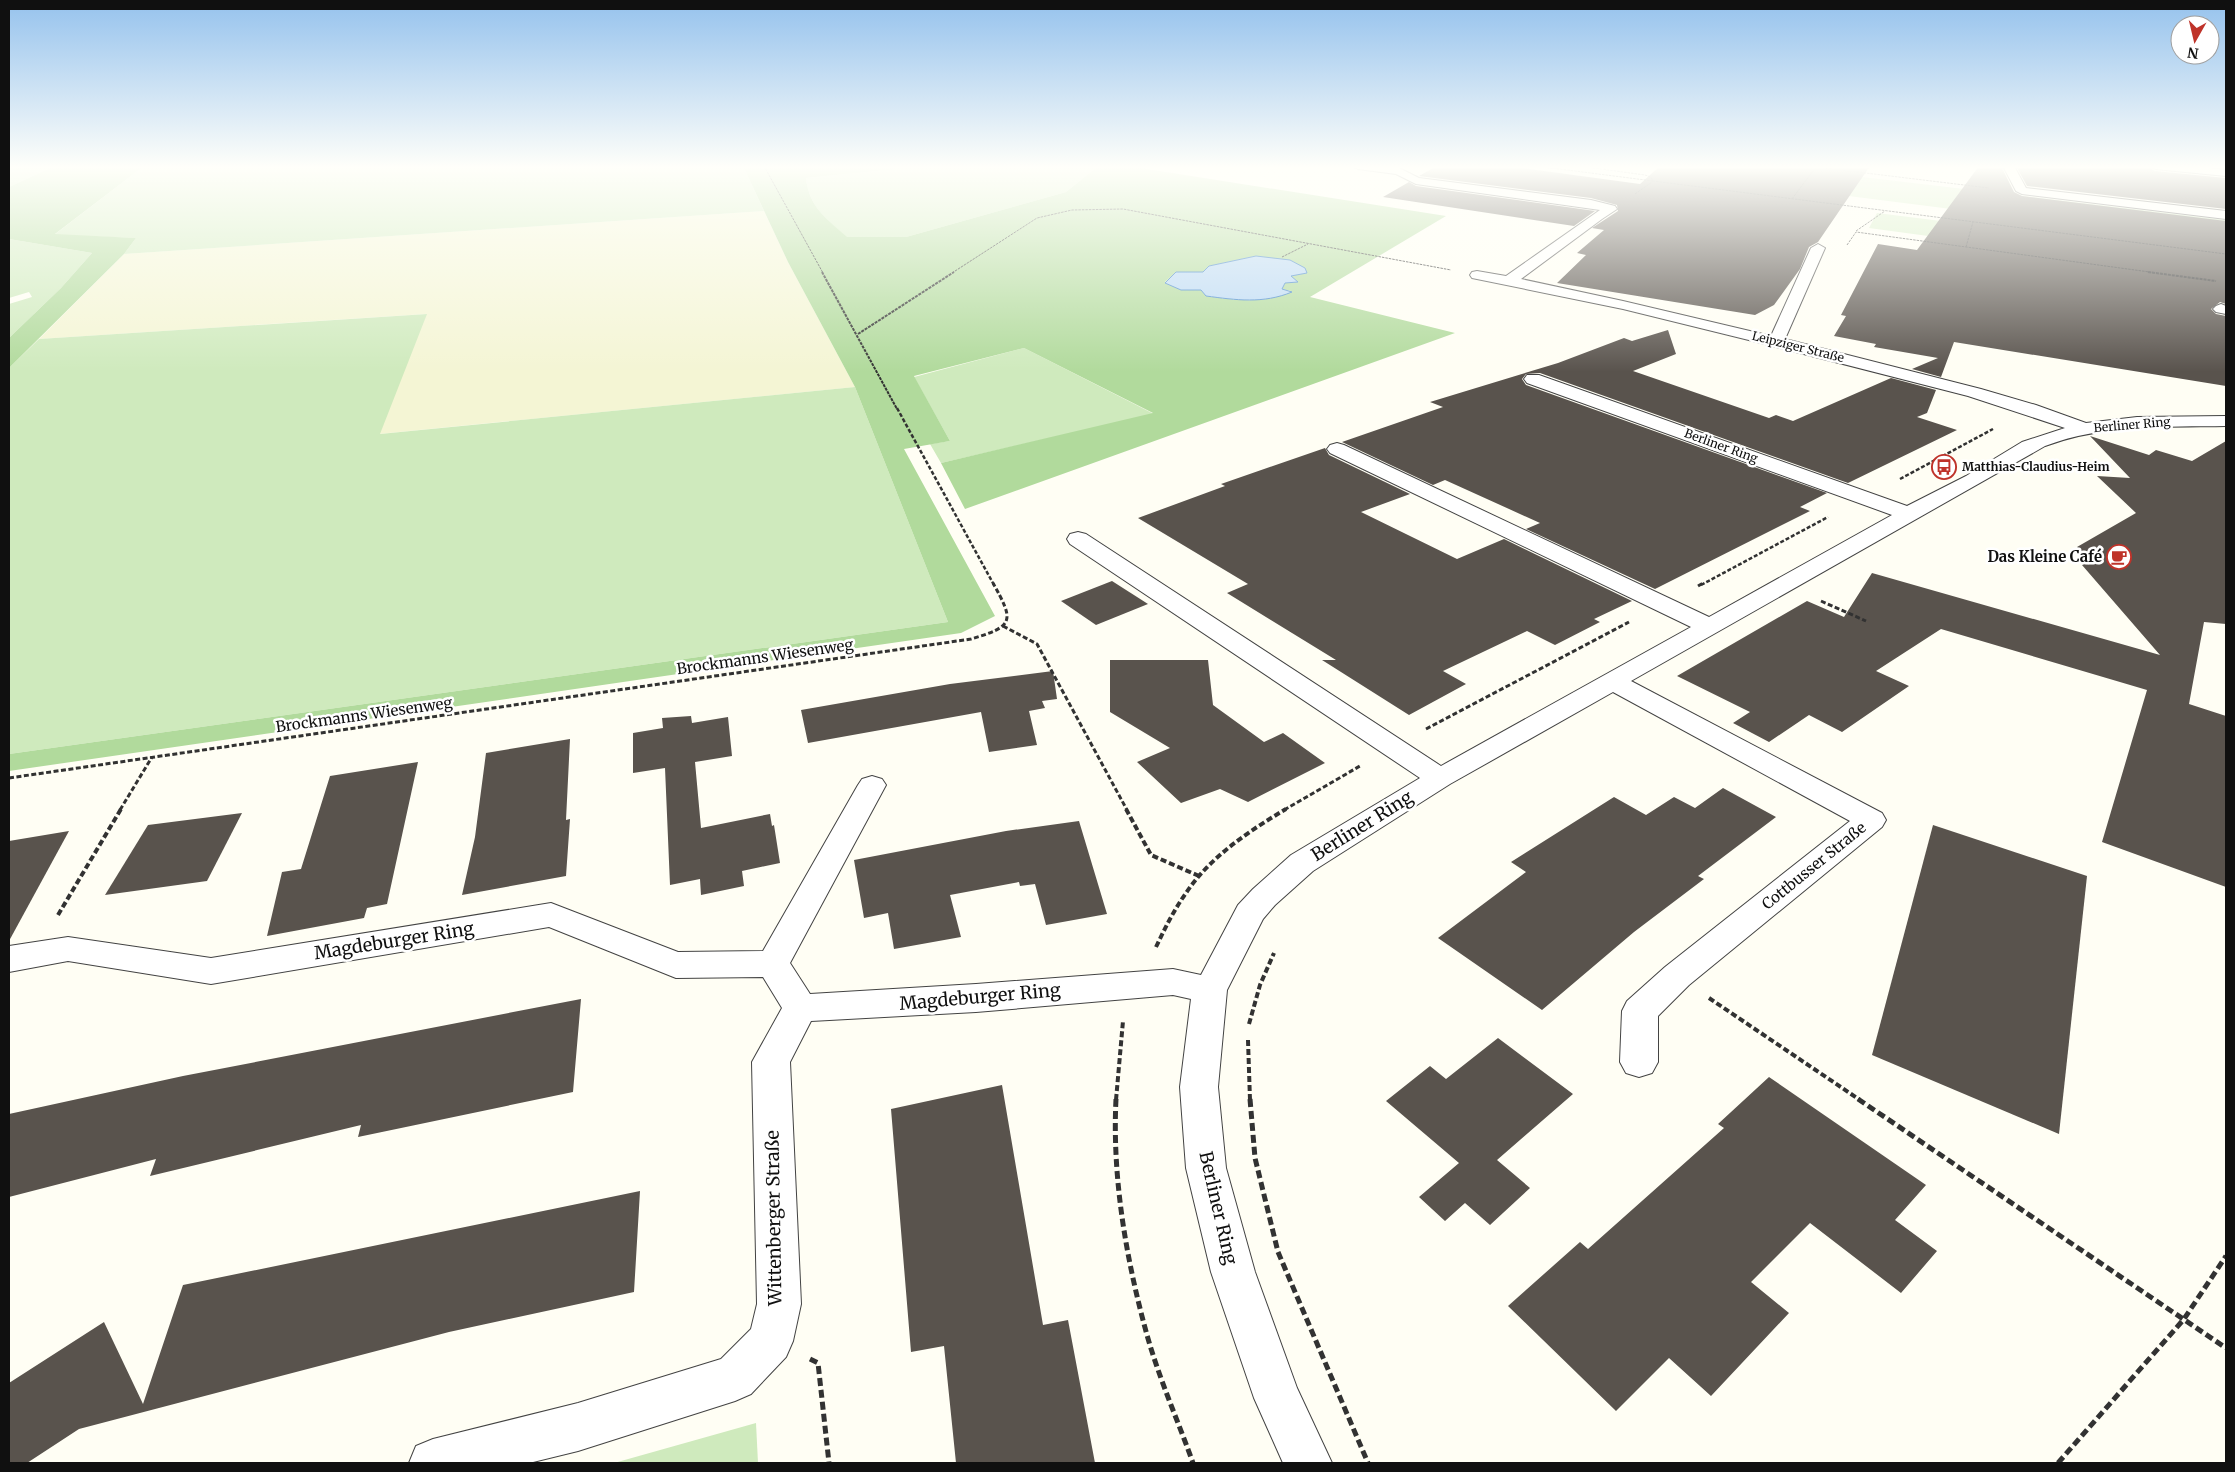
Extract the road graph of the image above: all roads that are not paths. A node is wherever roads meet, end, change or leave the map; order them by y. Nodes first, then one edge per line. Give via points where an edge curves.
1 (1572, 235) edge
2 (1818, 248) road end
3 (1477, 274) road end
4 (1509, 281) junction
5 (1776, 341) junction
6 (1533, 379) dead end
7 (2226, 421) edge
8 (2084, 429) junction
9 (1337, 449) dead end
10 (1909, 514) junction
11 (1078, 539) dead end
12 (1709, 626) junction
13 (1612, 681) junction
14 (1440, 778) junction
15 (872, 785) dead end
16 (22, 957) edge
17 (773, 964) junction
18 (1210, 990) junction
19 (800, 1008) junction
20 (1639, 1062) dead end
21 (433, 1463) edge
22 (1308, 1463) edge

1 - 4 street
2 - 5 street
3 - 4 street, Leipziger Straße
4 - 5 street, Leipziger Straße
5 - 8 street, Leipziger Straße via 2032,409
6 - 10 street, Berliner Ring
7 - 8 street, Berliner Ring via 2150,422
8 - 10 street, Berliner Ring via 2048,438 2022,450
9 - 12 street
10 - 12 street, Berliner Ring
11 - 14 street
12 - 13 street, Berliner Ring
13 - 14 street, Berliner Ring
13 - 20 street, Cottbusser Straße via 1871,820 1677,976 1640,1011
14 - 18 street, Berliner Ring via 1302,863 1264,897 1250,913
15 - 17 street
16 - 17 street, Magdeburger Ring via 68,949 211,971 550,915 676,965
17 - 19 street
18 - 19 street, Magdeburger Ring via 1173,982 1137,983 976,998
18 - 22 street, Berliner Ring via 1199,1087 1206,1168 1233,1272 1277,1398
19 - 21 street, Wittenberger Straße via 771,1062 779,1304 770,1341 735,1378 578,1427

